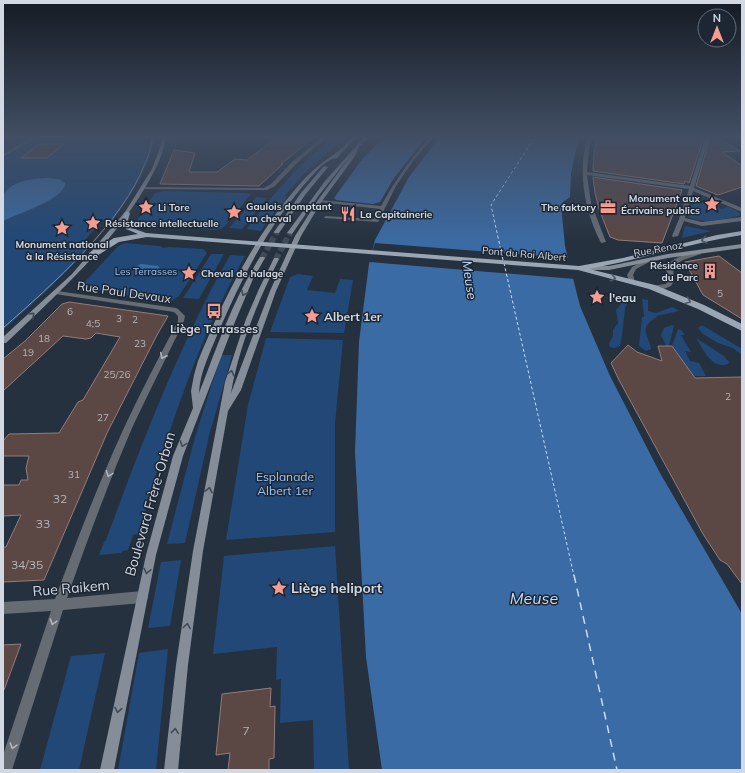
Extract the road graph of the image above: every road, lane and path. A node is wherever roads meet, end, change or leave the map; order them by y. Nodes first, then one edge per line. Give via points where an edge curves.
1 (152, 171) edge
2 (286, 171) edge
3 (315, 171) edge
4 (323, 171) edge
5 (336, 171) edge
6 (342, 171) edge
7 (404, 171) edge
8 (696, 171) edge
9 (586, 173) joint
10 (143, 188) junction
11 (691, 188) junction
12 (320, 201) junction
13 (383, 208) junction
14 (742, 210) edge
15 (127, 213) junction
16 (326, 217) dead end
17 (682, 219) junction
18 (742, 219) edge
19 (277, 232) tunnel mouth
20 (290, 233) tunnel mouth
21 (742, 233) edge
22 (146, 235) junction
23 (675, 236) dead end
24 (603, 242) dead end
25 (259, 244) junction
26 (293, 246) junction
27 (742, 246) edge
28 (699, 253) junction
29 (92, 255) junction
30 (262, 258) tunnel mouth
31 (276, 259) tunnel mouth
32 (649, 260) junction
33 (631, 261) junction
34 (575, 268) junction
35 (632, 282) junction
36 (652, 287) junction
37 (56, 293) junction
38 (742, 328) edge
39 (3, 341) edge
40 (196, 408) junction
41 (224, 411) junction
42 (142, 597) junction
43 (58, 605) junction
44 (3, 608) edge
45 (5, 770) edge
46 (107, 770) edge
47 (171, 770) edge

1 - 10 main road
2 - 10 street via 273,185 259,190
3 - 25 main road via 284,208
4 - 19 main road
5 - 20 main road via 316,194
6 - 12 main road
7 - 13 lane
8 - 11 street
9 - 11 street
9 - 24 street via 587,197
10 - 15 main road
11 - 14 street
11 - 17 street
12 - 13 lane
12 - 26 main road
13 - 16 lane via 376,221
15 - 22 main road via 125,220 129,229
15 - 29 main road
17 - 18 street via 702,224
17 - 23 street
21 -> 33 main road via 694,242
22 - 25 main road
22 - 29 main road via 117,240
25 - 26 main road
25 - 40 main road via 235,288 204,359 195,389
26 - 34 main road, Pont du Roi Albert
26 - 41 main road via 273,291 236,390
27 - 28 main road, Rue Renoz
28 - 32 main road, Rue Renoz
28 - 36 street via 675,261 670,266 672,279 669,285
29 - 37 main road
30 -> 40 main road, Boulevard Frère-Orban via 238,305
41 -> 31 main road via 235,359 259,295
32 - 33 main road, Rue Renoz
32 - 35 street via 634,268 630,275
33 - 34 main road
34 -> 35 main road
35 - 36 main road
36 -> 38 main road via 701,307
39 -> 37 main road
37 -> 43 street, Rue Paul Devaux via 176,310 182,316 121,444
40 -> 42 main road, Boulevard Frère-Orban via 176,462
47 -> 41 main road via 196,566
42 - 43 street, Rue Raikem
42 -> 46 main road, Boulevard Frère-Orban
43 - 44 street, Rue Raikem
43 -> 45 street

